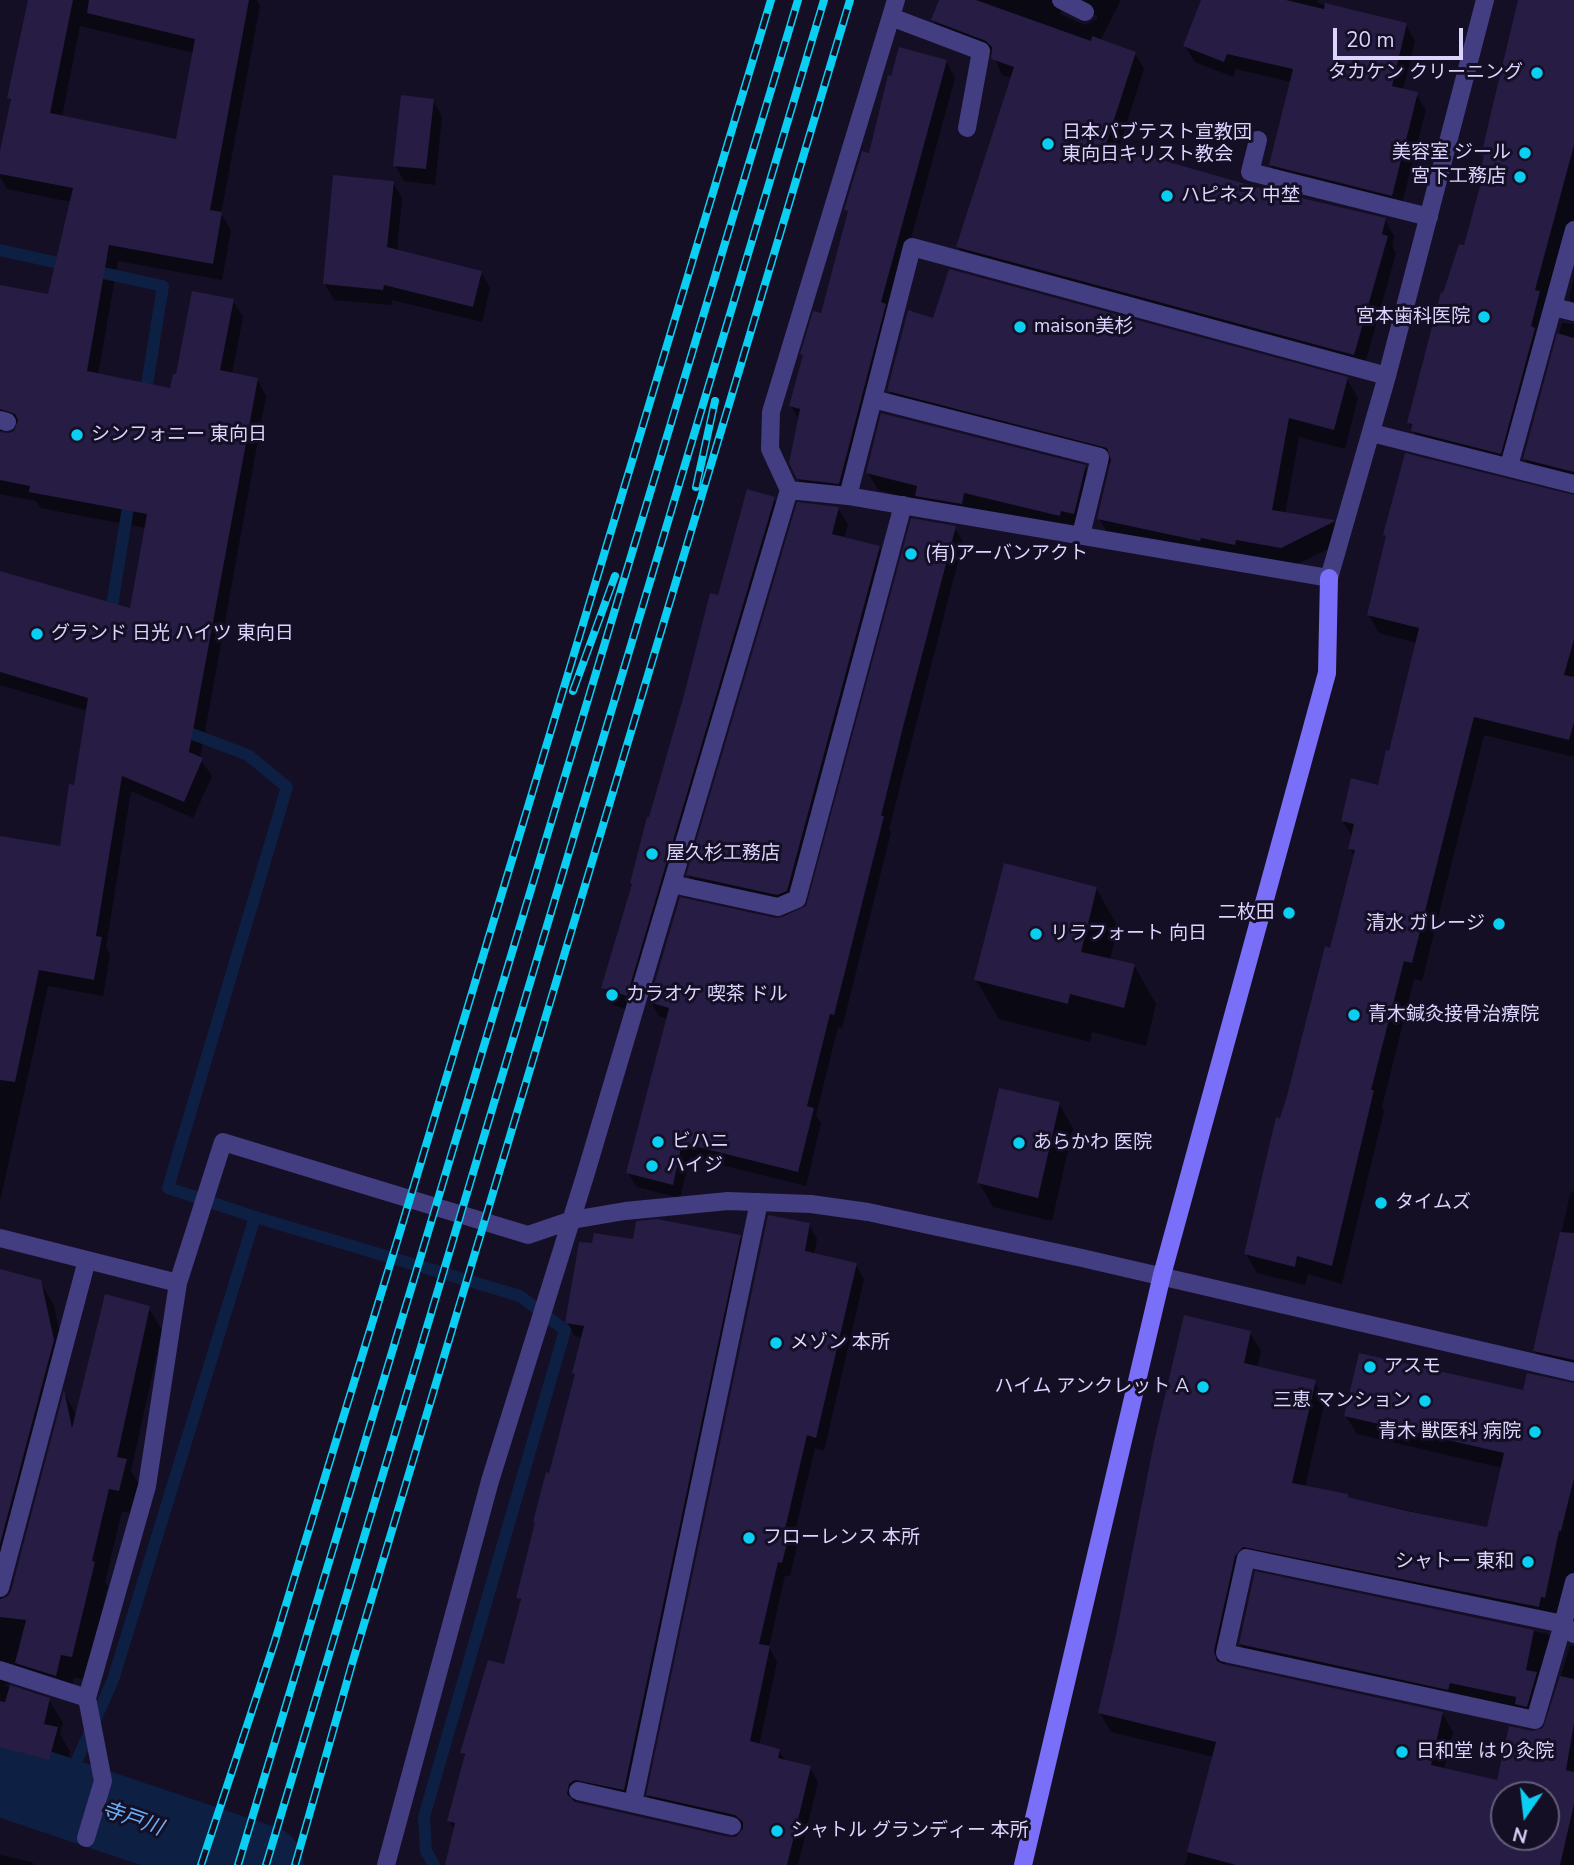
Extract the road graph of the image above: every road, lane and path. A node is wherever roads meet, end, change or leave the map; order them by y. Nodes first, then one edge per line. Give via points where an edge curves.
1 (1061, 0) edge
2 (1485, 0) edge
3 (894, 8) edge
4 (1085, 12) dead end
5 (967, 128) dead end
6 (1258, 140) dead end
7 (1429, 217) junction
8 (1574, 230) edge
9 (1553, 307) junction
10 (1574, 312) edge
11 (1387, 376) junction
12 (873, 399) junction
13 (1372, 432) junction
14 (1509, 466) junction
15 (1574, 484) edge
16 (789, 489) junction
17 (848, 496) junction
18 (902, 505) junction
19 (1081, 535) junction
20 (1329, 578) junction
21 (672, 884) junction
22 (759, 1202) junction
23 (572, 1220) junction
24 (0, 1238) edge
25 (87, 1260) junction
26 (1162, 1276) junction
27 (178, 1283) junction
28 (1574, 1372) edge
29 (1574, 1582) edge
30 (0, 1588) edge
31 (1569, 1629) edge
32 (0, 1670) edge
33 (87, 1698) junction
34 (578, 1791) dead end
35 (633, 1803) junction
36 (732, 1826) dead end
37 (88, 1830) dead end
38 (388, 1863) edge
39 (1023, 1865) edge

1 - 4 street
2 - 7 street
3 - 5 street via 981,51
3 - 16 street via 771,412 770,449
6 - 7 street via 1250,172
7 - 11 street
8 - 9 street
9 - 10 street
9 - 14 street
11 - 12 street via 912,247
11 - 13 street
12 - 17 street
12 - 19 street via 1100,457
13 - 14 street
13 - 20 street
14 - 15 street
16 - 17 street
16 - 21 street
17 - 18 street
18 - 19 street
18 - 21 street via 797,899 778,907
19 - 20 street
20 - 26 street via 1327,673
21 - 23 street
22 - 23 street via 625,1211
22 - 26 street via 868,1212
22 - 35 street
23 - 27 street via 528,1235 223,1142
23 - 38 street via 490,1481
24 - 25 street
25 - 27 street
25 - 30 street
26 - 28 street
26 - 39 street
27 - 33 street via 147,1486
29 - 31 street
31 - 31 street via 1535,1720 1225,1653 1246,1558
32 - 33 street
33 - 37 street via 103,1781
34 - 35 street
35 - 36 street

